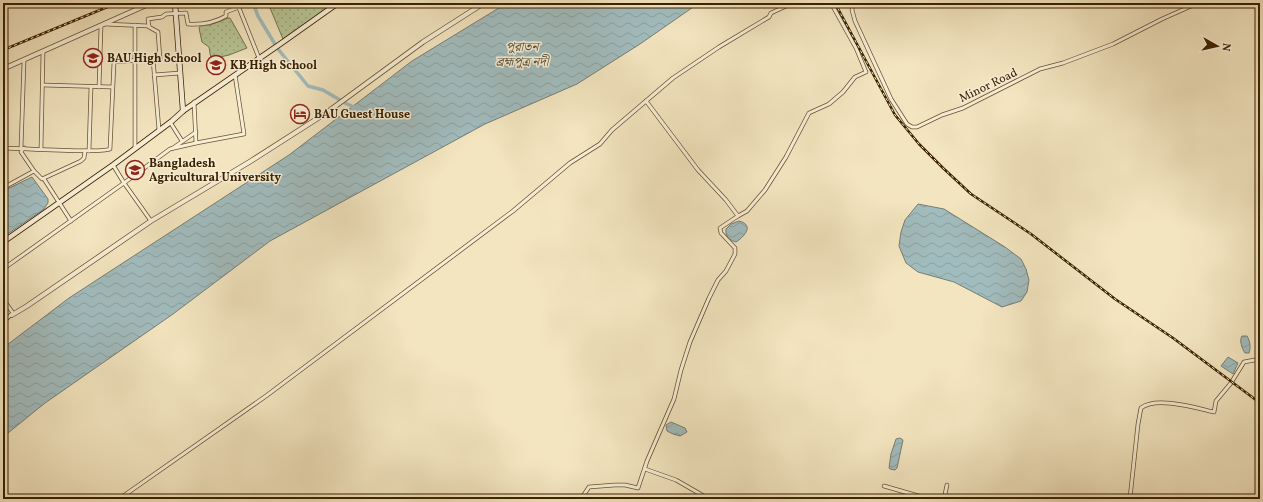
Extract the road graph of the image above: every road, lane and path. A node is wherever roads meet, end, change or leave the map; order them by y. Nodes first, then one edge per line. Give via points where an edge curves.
1 (150, 3) edge
2 (175, 3) edge
3 (338, 3) edge
4 (484, 3) edge
5 (793, 3) edge
6 (831, 3) edge
7 (853, 3) edge
8 (1198, 3) edge
9 (238, 5) edge
10 (176, 14) junction
11 (103, 25) junction
12 (135, 25) junction
13 (149, 26) junction
14 (43, 52) junction
15 (259, 58) junction
16 (153, 59) junction
17 (135, 60) junction
18 (24, 61) junction
19 (3, 70) edge
20 (180, 73) junction
21 (235, 74) junction
22 (154, 75) junction
23 (43, 85) junction
24 (91, 87) junction
25 (99, 87) junction
26 (112, 87) junction
27 (646, 100) junction
28 (194, 102) junction
29 (183, 111) junction
30 (170, 122) junction
31 (159, 130) junction
32 (196, 132) junction
33 (182, 141) junction
34 (196, 143) junction
35 (3, 148) edge
36 (22, 148) junction
37 (136, 148) junction
38 (41, 149) junction
39 (170, 149) junction
40 (85, 151) junction
41 (89, 151) junction
42 (113, 165) junction
43 (34, 171) junction
44 (44, 179) junction
45 (124, 183) junction
46 (3, 188) edge
47 (58, 202) junction
48 (738, 216) junction
49 (71, 221) junction
50 (151, 221) junction
51 (3, 242) edge
52 (3, 269) edge
53 (3, 299) edge
54 (12, 315) junction
55 (3, 322) edge
56 (1260, 359) edge
57 (645, 469) junction
58 (947, 485) dead end
59 (884, 486) dead end
60 (119, 499) edge
61 (581, 499) edge
62 (709, 499) edge
63 (929, 499) edge
64 (944, 499) edge
65 (1128, 499) edge

1 - 11 street
2 - 10 main road
3 - 15 main road
4 - 50 street via 423,42 320,117 252,162
5 - 27 street via 771,13 769,17 719,47
6 - 48 street via 866,72 855,77 844,92 829,104 809,113 765,190 747,211
7 - 8 street, Minor Road via 855,21 891,99 907,124 912,127 963,108 1040,69 1113,44
9 - 10 street via 226,12 224,18 200,25 188,24 186,13
9 - 15 street
10 - 13 street via 148,19
10 - 20 main road
11 - 12 street
11 - 14 street
11 - 25 street
12 - 13 street
12 - 17 street
13 - 16 street via 158,32 160,59
14 - 18 street
14 - 23 street
15 - 21 main road
16 - 17 street
16 - 22 street
17 - 26 street via 114,62
17 - 37 street
18 - 19 street
18 - 36 street
20 - 22 street
20 - 29 main road
21 - 28 main road
21 - 34 street via 244,134
22 - 31 street
23 - 24 street
23 - 38 street
24 - 25 street
24 - 41 street
25 - 26 street
26 - 41 street via 110,149
27 - 48 street via 698,170
27 - 60 street via 600,144 570,163 513,211 266,396
28 - 29 main road
28 - 32 street
29 - 30 main road
30 - 31 main road
30 - 33 street
31 - 37 main road
32 - 33 street
32 - 34 street
33 - 39 street
34 - 39 street
35 - 36 street
36 - 38 street
36 - 43 street via 21,152
37 - 42 main road
38 - 40 street
39 - 45 street
40 - 41 street
40 - 44 street via 81,161
42 - 45 street
42 - 47 main road
43 - 44 street via 40,179
43 - 46 street
44 - 47 street
45 - 49 street
45 - 50 street
47 - 49 street
47 - 51 main road
48 - 57 street via 720,228 721,233 735,248 735,254 700,315 674,399
49 - 52 street
50 - 54 street
53 - 54 street
54 - 55 street
56 - 65 street via 1244,362 1216,401 1214,412 1159,403 1141,408
57 - 61 street via 638,488 625,485 588,488
57 - 62 street via 676,480
58 - 64 street
59 - 63 street

